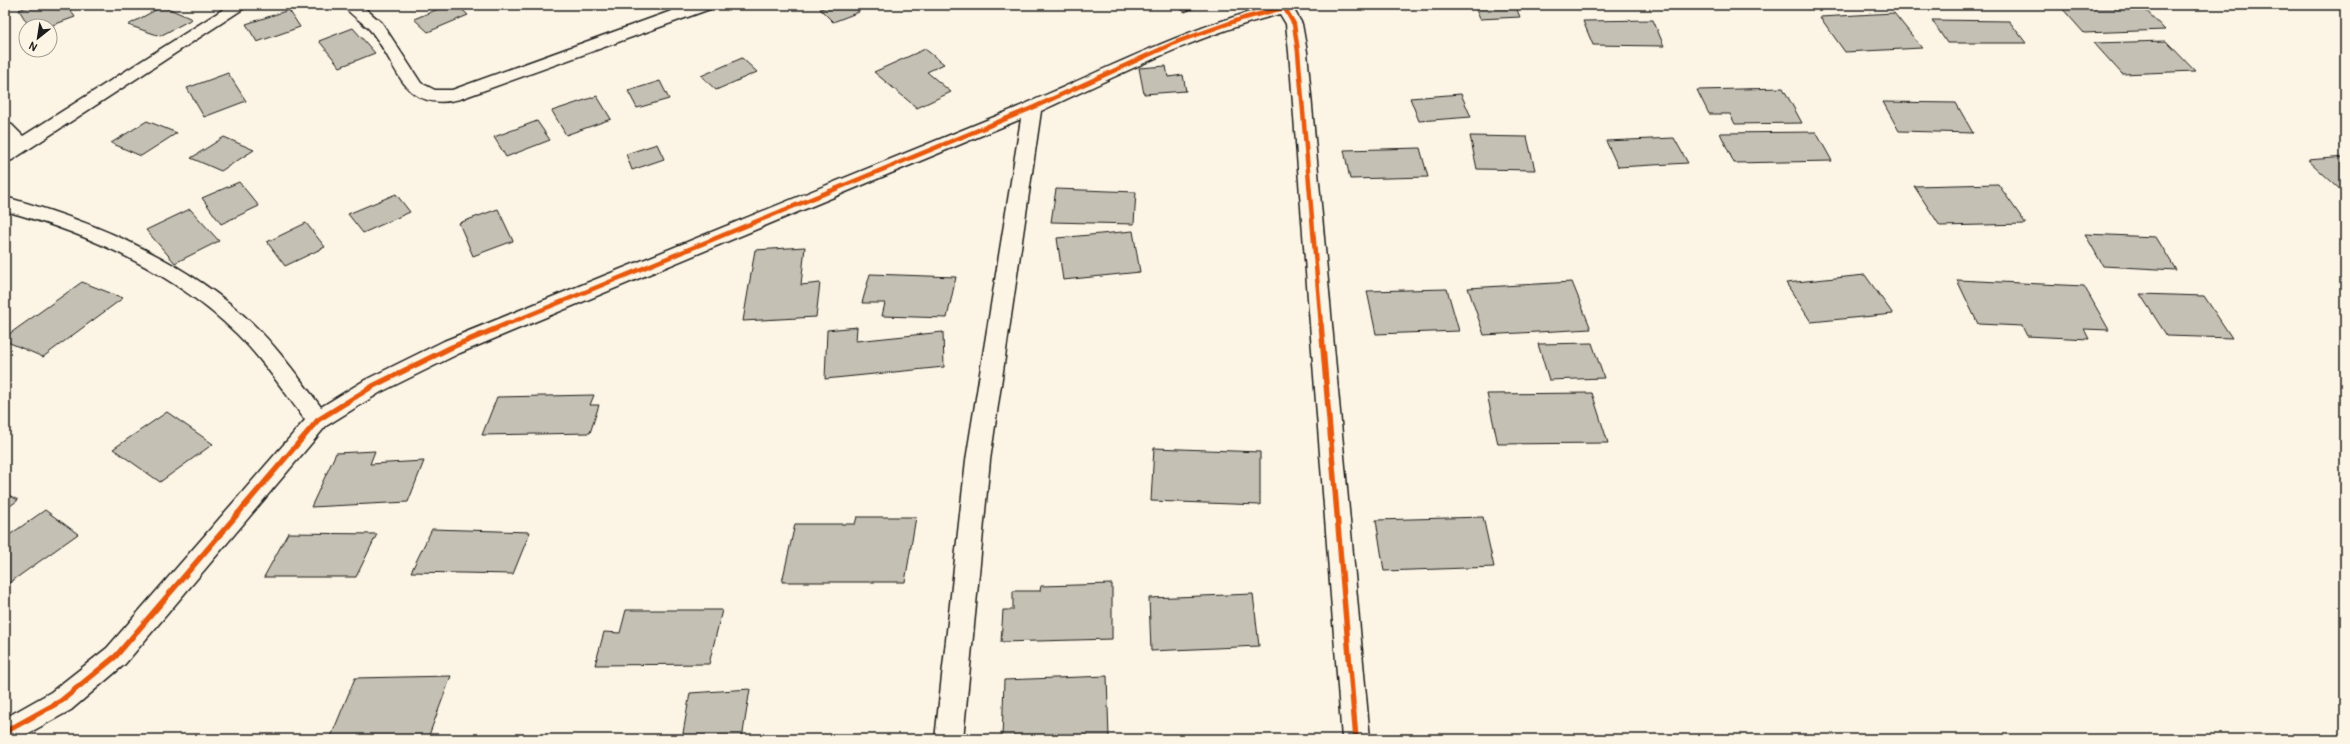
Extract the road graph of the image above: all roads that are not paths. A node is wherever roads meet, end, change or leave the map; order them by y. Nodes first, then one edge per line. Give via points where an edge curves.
1 (241, 5) edge
2 (351, 5) edge
3 (704, 5) edge
4 (1288, 6) edge
5 (1032, 108) junction
6 (5, 129) edge
7 (22, 145) junction
8 (5, 156) edge
9 (5, 204) edge
10 (318, 420) junction
11 (5, 732) edge
12 (949, 739) edge
13 (1356, 739) edge

1 - 7 street
2 - 3 street via 376,27 415,87 432,96 454,95
4 - 5 street via 1244,18 1179,41
4 - 13 street via 1294,24 1298,52
5 - 10 street via 452,347 373,386
5 - 12 street via 978,460
6 - 7 street
7 - 8 street
9 - 10 street via 100,236 179,280 233,319 274,362
10 - 11 street via 116,656 60,701

